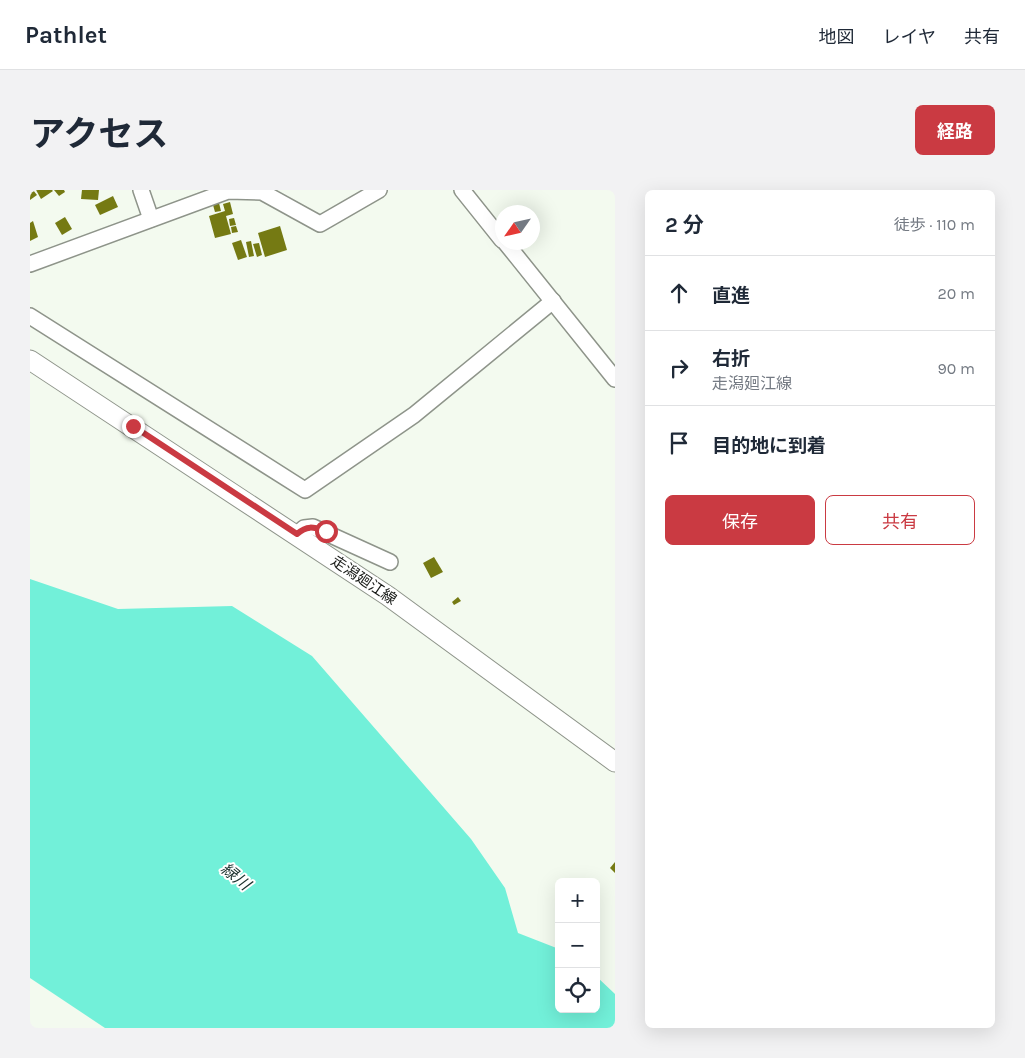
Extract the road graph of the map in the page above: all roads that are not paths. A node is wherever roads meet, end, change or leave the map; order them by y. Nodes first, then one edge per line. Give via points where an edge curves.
1 (141, 190) edge
2 (379, 190) edge
3 (462, 190) edge
4 (361, 195) edge
5 (151, 219) junction
6 (495, 231) edge
7 (511, 250) edge
8 (30, 264) edge
9 (552, 301) junction
10 (30, 316) edge
11 (30, 360) edge
12 (615, 379) edge
13 (297, 534) junction
14 (390, 562) dead end
15 (615, 762) edge

1 - 5 street
2 - 4 street
3 - 6 street
4 - 5 street via 320,224 262,192 228,192
5 - 8 street
7 - 9 street
9 - 10 street via 414,414 305,490
9 - 12 street
11 - 13 main road, 走潟廻江線
13 - 14 street via 304,528 313,527
13 - 15 main road, 走潟廻江線 via 388,596

